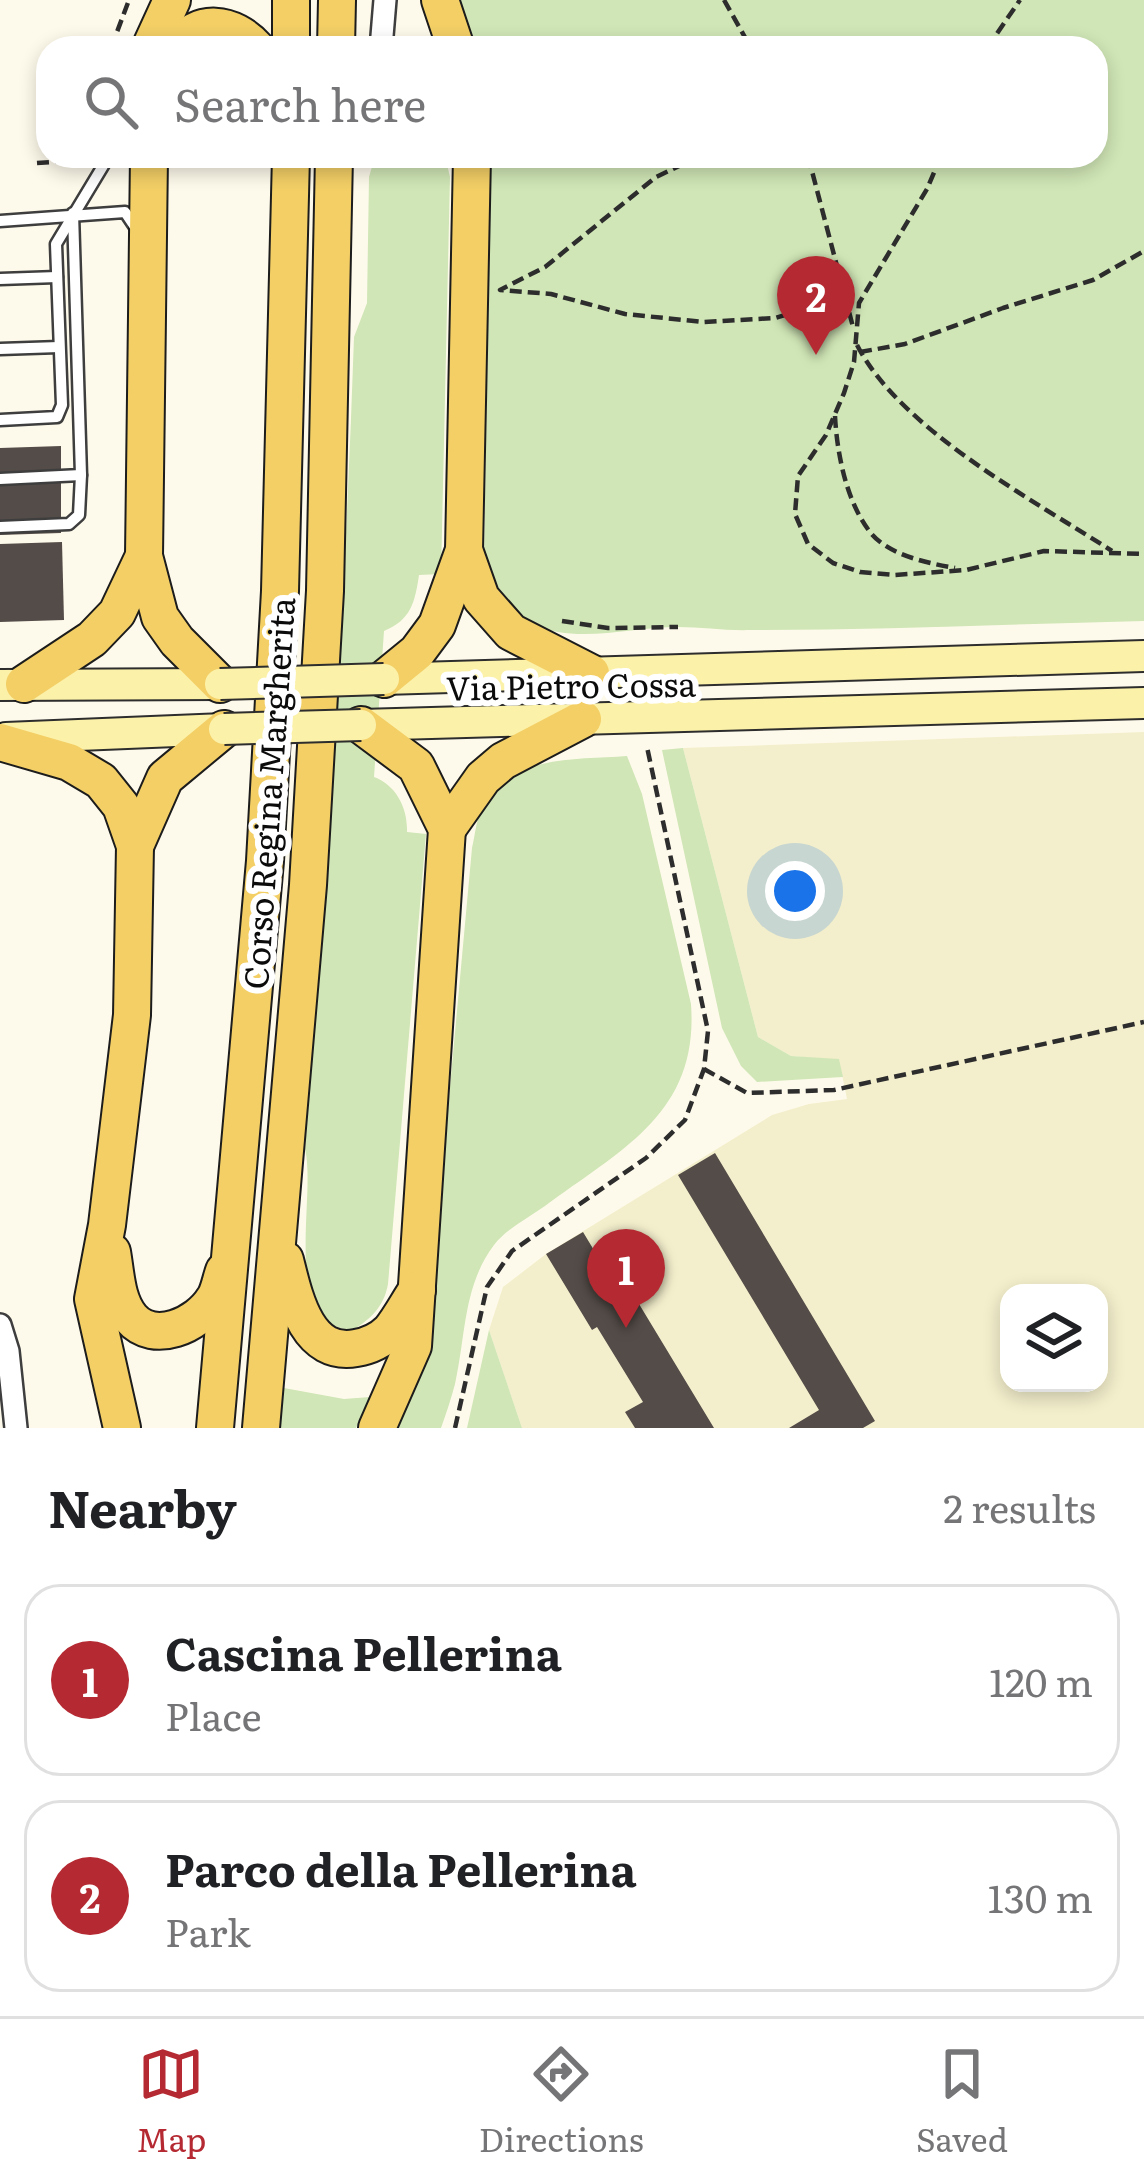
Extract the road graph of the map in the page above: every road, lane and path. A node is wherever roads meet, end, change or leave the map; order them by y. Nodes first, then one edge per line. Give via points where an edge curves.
1 (129, 0) edge
2 (172, 0) edge
3 (291, 0) edge
4 (337, 0) edge
5 (386, 0) edge
6 (440, 0) edge
7 (724, 0) edge
8 (1020, 0) edge
9 (116, 36) edge
10 (156, 36) edge
11 (184, 36) edge
12 (245, 36) edge
13 (291, 36) edge
14 (336, 36) edge
15 (382, 36) edge
16 (452, 36) edge
17 (744, 36) edge
18 (995, 36) edge
19 (102, 168) edge
20 (149, 168) edge
21 (290, 168) edge
22 (334, 168) edge
23 (350, 168) edge
24 (468, 168) edge
25 (676, 168) edge
26 (812, 168) edge
27 (936, 168) edge
28 (333, 201) junction
29 (74, 213) junction
30 (0, 221) edge
31 (148, 246) junction
32 (1144, 251) edge
33 (501, 268) dead end
34 (57, 277) junction
35 (0, 279) edge
36 (500, 290) junction
37 (843, 298) junction
38 (855, 336) junction
39 (59, 347) junction
40 (0, 349) edge
41 (857, 353) junction
42 (835, 415) junction
43 (0, 420) edge
44 (82, 475) junction
45 (0, 479) edge
46 (0, 527) edge
47 (464, 550) junction
48 (1117, 554) junction
49 (1144, 554) edge
50 (144, 556) junction
51 (966, 570) junction
52 (548, 615) dead end
53 (678, 627) dead end
54 (1144, 656) edge
55 (591, 674) junction
56 (384, 679) junction
57 (12, 684) edge
58 (220, 684) junction
59 (1144, 703) edge
60 (641, 718) junction
61 (583, 719) junction
62 (361, 725) junction
63 (224, 729) junction
64 (0, 740) edge
65 (447, 829) junction
66 (135, 846) junction
67 (1144, 1022) edge
68 (704, 1069) junction
69 (107, 1225) junction
70 (278, 1234) junction
71 (234, 1239) junction
72 (420, 1284) junction
73 (0, 1325) edge
74 (16, 1428) edge
75 (122, 1428) edge
76 (215, 1428) edge
77 (261, 1428) edge
78 (377, 1428) edge
79 (455, 1428) edge

1 - 9 path
2 - 10 main road
3 - 13 main road
4 - 14 main road
5 - 15 street
6 - 16 main road
7 - 17 path
8 - 18 path
11 - 12 main road via 205,25
19 - 29 lane
20 - 31 main road
21 - 71 main road, Corso Regina Margherita via 280,591
22 - 28 main road, Corso Regina Margherita
23 - 28 main road
24 - 47 main road
25 - 36 path via 545,267
26 - 37 path
27 - 38 path via 859,303
28 - 70 main road, Corso Regina Margherita via 324,614
29 - 30 lane
29 - 31 lane via 125,212
29 - 34 lane via 56,244
29 - 44 lane
31 - 50 main road
32 - 41 path via 1093,280
33 - 36 path
34 - 35 lane
34 - 39 lane
36 - 37 path via 704,322 775,318
37 - 38 path
38 - 41 path
39 - 40 lane
39 - 43 lane via 57,418
41 - 42 path
41 - 48 path via 921,421
42 - 51 path via 850,493 871,534 914,560
42 - 51 path via 798,476 795,514 808,544 860,572
44 - 45 lane
44 - 46 lane via 79,515 69,524
47 - 55 main road via 482,598 511,632
47 - 56 main road via 437,625
48 - 49 path
48 - 51 path via 1044,551
50 - 57 main road via 117,614 92,639
50 - 58 main road via 160,617
52 - 53 path via 608,628
54 - 55 main road, Via Pietro Cossa
55 - 56 main road, Via Pietro Cossa
56 - 58 main road, Via Pietro Cossa, bridge
57 - 58 main road, Via Pietro Cossa
59 - 60 main road, Via Pietro Cossa
60 - 61 main road, Via Pietro Cossa
60 - 68 path via 708,1031
61 - 62 main road, Via Pietro Cossa
61 - 65 main road via 502,761
62 - 63 main road, Via Pietro Cossa, bridge
62 - 65 main road via 416,766
63 - 64 main road, Via Pietro Cossa
63 - 66 main road via 165,778
64 - 66 main road via 100,781 121,806
65 - 72 main road
66 - 69 main road via 132,1015
67 - 68 path via 834,1090 747,1093
68 - 79 path via 685,1120 646,1158 512,1251 487,1287
69 - 71 main road via 120,1298 133,1322 155,1330 191,1322 214,1299
69 - 75 main road via 93,1299
70 - 72 main road via 309,1330 335,1347 378,1341
70 - 77 main road, Corso Regina Margherita
71 - 76 main road, Corso Regina Margherita
72 - 78 main road via 413,1346
73 - 74 street

